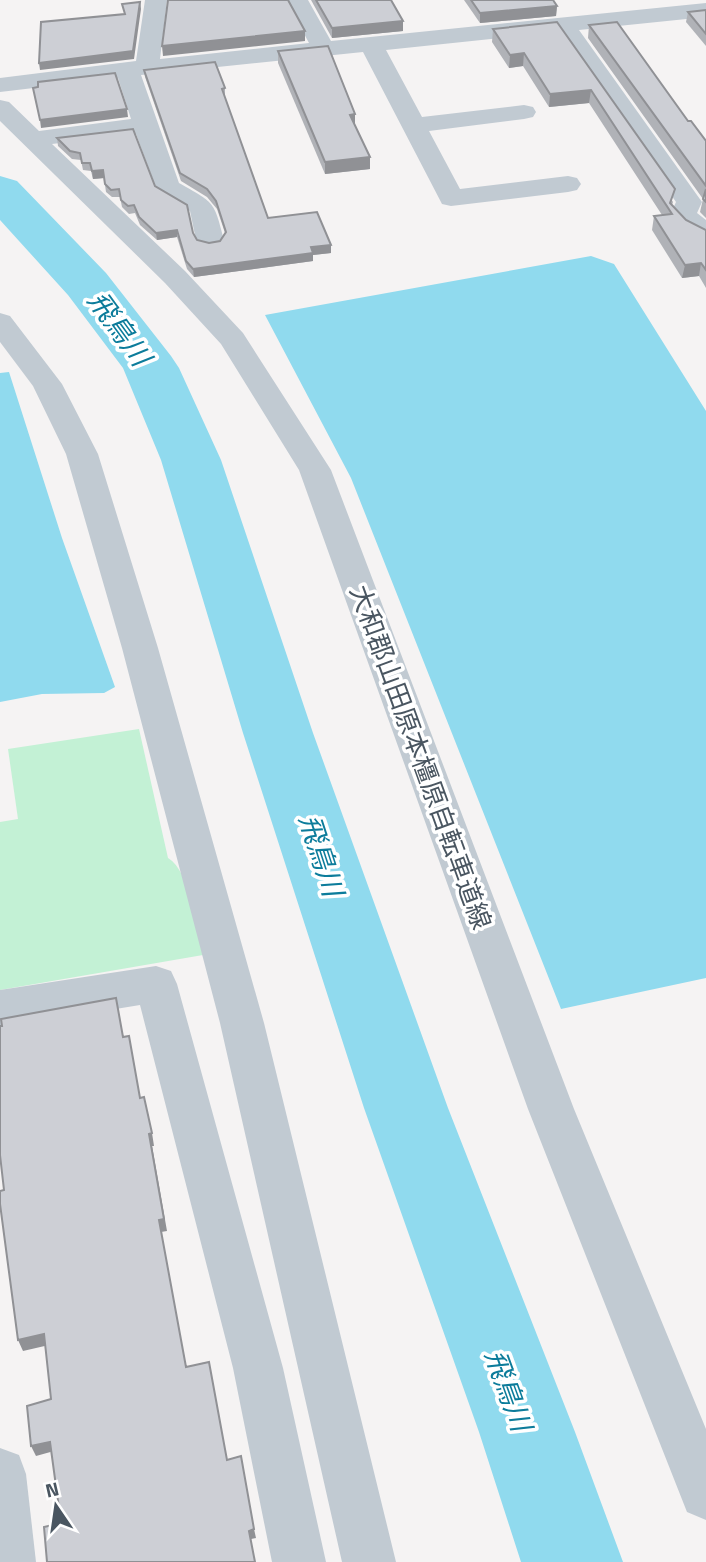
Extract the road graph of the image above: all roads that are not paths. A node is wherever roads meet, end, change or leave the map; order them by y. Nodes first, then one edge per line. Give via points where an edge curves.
1 (156, 0) edge
2 (297, 0) edge
3 (706, 10) edge
4 (563, 24) junction
5 (371, 44) junction
6 (324, 49) junction
7 (137, 69) junction
8 (0, 85) edge
9 (0, 107) edge
10 (524, 113) dead end
11 (146, 125) junction
12 (413, 127) junction
13 (45, 137) dead end
14 (568, 184) dead end
15 (706, 234) edge
16 (210, 240) edge
17 (0, 322) edge
18 (0, 1009) edge
19 (0, 1474) edge
20 (706, 1493) edge
21 (9, 1562) edge
22 (299, 1562) edge
23 (369, 1562) edge

1 - 7 street
2 - 6 street
3 - 4 street
4 - 5 street via 514,19
4 - 15 street via 689,202 683,215
5 - 6 street
5 - 12 street
6 - 7 street
7 - 8 street
7 - 11 street
9 - 20 street, 大和郡山田原本橿原自転車道線 via 233,339 315,470 551,1109
10 - 12 street
11 - 13 street
11 - 16 street via 167,187 202,207
12 - 14 street via 451,198
17 - 23 street via 47,384 82,454 140,648 242,1023
18 - 22 street via 156,984 258,1368
19 - 21 street

